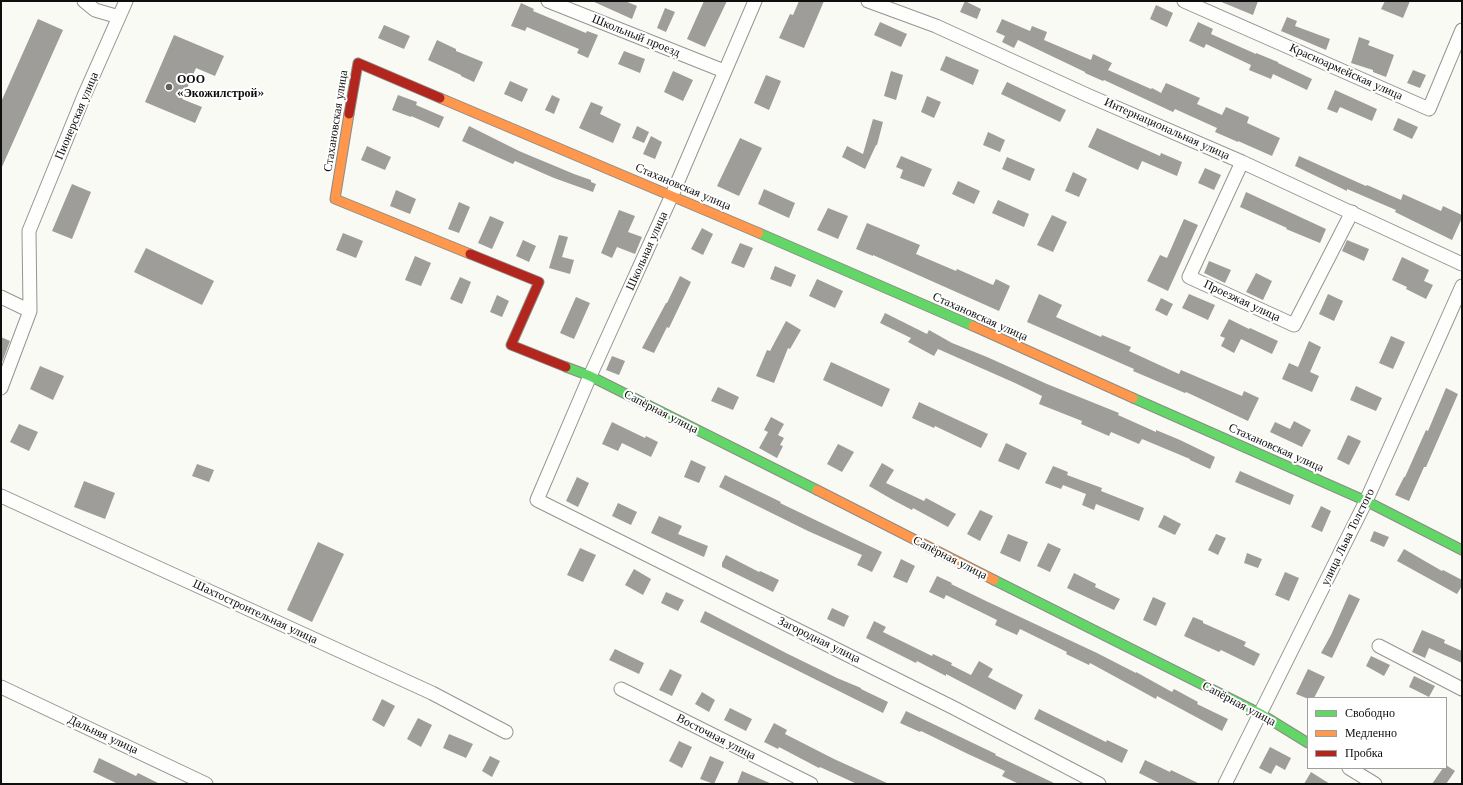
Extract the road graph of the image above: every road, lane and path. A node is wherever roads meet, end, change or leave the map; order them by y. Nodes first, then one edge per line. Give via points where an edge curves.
1 (84, 1) edge
2 (126, 1) edge
3 (548, 1) edge
4 (755, 1) edge
5 (868, 1) edge
6 (1184, 1) edge
7 (119, 17) junction
8 (1462, 30) edge
9 (724, 71) junction
10 (1242, 162) junction
11 (672, 195) junction
12 (1352, 212) junction
13 (1462, 264) edge
14 (1462, 286) edge
15 (1, 297) edge
16 (30, 310) junction
17 (590, 376) junction
18 (1, 388) edge
19 (1, 496) edge
20 (537, 500) joint
21 (1366, 501) junction
22 (1462, 550) edge
23 (1379, 646) dead end
24 (1, 687) edge
25 (621, 689) dead end
26 (1462, 689) edge
27 (1261, 714) junction
28 (506, 732) dead end
29 (1307, 742) edge
30 (1351, 769) edge
31 (206, 784) edge
32 (811, 784) edge
33 (1099, 784) edge
34 (1225, 784) edge
35 (1375, 784) edge

1 - 7 street via 95,10
2 - 7 street, Пионерская улица
3 - 9 street, Школьный проезд
4 - 9 street, Школьная улица
5 - 10 street, Интернациональная улица via 936,26
6 - 8 street, Красноармейская улица via 1429,109
7 - 16 street, Пионерская улица via 29,232
9 - 11 street, Школьная улица
10 - 12 street, Интернациональная улица
10 - 12 street, Проезжая улица via 1189,277 1294,325
11 - 17 street, Школьная улица
11 - 17 street, Стахановская улица via 358,63 335,199 539,282 511,345
11 - 21 street, Стахановская улица
12 - 13 street, Интернациональная улица
14 - 21 street, улица Льва Толстого
15 - 16 street
16 - 18 street
17 - 20 street, Школьная улица
17 - 27 street, Сапёрная улица
19 - 28 street, Шахтостроительная улица via 432,693
20 - 33 street, Загородная улица via 954,708
21 - 22 street, Стахановская улица
21 - 27 street, улица Льва Толстого
23 - 26 street
24 - 31 street, Дальняя улица
25 - 32 street, Восточная улица
27 - 29 street, Сапёрная улица
27 - 34 street, улица Льва Толстого
30 - 35 street

